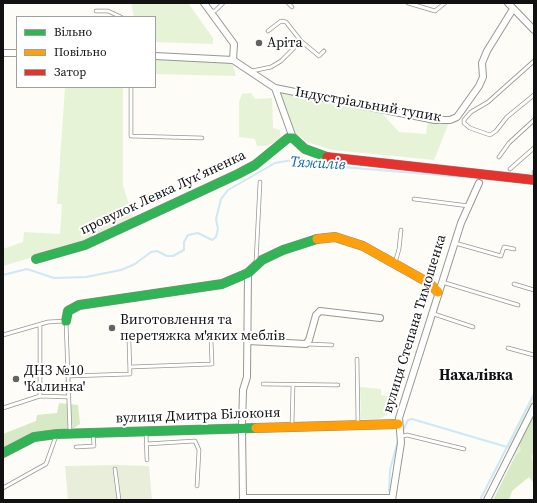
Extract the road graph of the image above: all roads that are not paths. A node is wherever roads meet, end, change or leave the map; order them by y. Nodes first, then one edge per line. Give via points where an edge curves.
1 (204, 3) edge
2 (223, 3) edge
3 (288, 3) edge
4 (408, 3) edge
5 (445, 3) edge
6 (508, 3) edge
7 (292, 7) dead end
8 (513, 9) junction
9 (96, 11) dead end
10 (210, 11) junction
11 (119, 16) edge
12 (534, 30) edge
13 (268, 31) dead end
14 (301, 41) junction
15 (324, 51) dead end
16 (3, 53) edge
17 (16, 53) edge
18 (156, 56) edge
19 (233, 60) junction
20 (534, 61) edge
21 (250, 71) junction
22 (131, 88) edge
23 (275, 88) junction
24 (534, 95) edge
25 (534, 120) edge
26 (202, 138) dead end
27 (293, 138) junction
28 (534, 148) edge
29 (499, 157) dead end
30 (510, 169) dead end
31 (479, 179) junction
32 (534, 180) edge
33 (260, 182) dead end
34 (414, 200) dead end
35 (469, 206) junction
36 (401, 230) dead end
37 (455, 243) junction
38 (514, 249) dead end
39 (36, 259) dead end
40 (395, 263) junction
41 (256, 264) junction
42 (248, 273) junction
43 (442, 282) junction
44 (514, 284) dead end
45 (534, 290) edge
46 (438, 292) junction
47 (518, 305) dead end
48 (431, 313) junction
49 (380, 318) dead end
50 (66, 321) junction
51 (40, 325) junction
52 (473, 326) dead end
53 (3, 335) edge
54 (211, 340) dead end
55 (248, 341) junction
56 (129, 342) dead end
57 (306, 344) junction
58 (332, 345) dead end
59 (508, 348) dead end
60 (534, 355) edge
61 (358, 359) dead end
62 (130, 367) junction
63 (68, 376) junction
64 (263, 384) dead end
65 (292, 385) junction
66 (338, 385) dead end
67 (40, 396) junction
68 (69, 397) junction
69 (3, 408) edge
70 (534, 408) edge
71 (398, 424) junction
72 (358, 425) junction
73 (292, 427) junction
74 (242, 428) junction
75 (146, 431) junction
76 (57, 434) junction
77 (70, 434) junction
78 (93, 434) junction
79 (400, 436) junction
80 (146, 444) junction
81 (76, 447) dead end
82 (464, 449) dead end
83 (3, 453) edge
84 (147, 460) dead end
85 (115, 469) dead end
86 (197, 486) dead end
87 (3, 488) edge
88 (243, 499) edge
89 (392, 499) edge
90 (118, 500) edge
91 (487, 500) edge

1 - 10 street
2 - 10 lane via 215,11
3 - 7 lane
4 - 5 lane via 435,10
6 - 8 street
8 - 12 street
8 - 23 street, Індустріальний тупик via 487,51 482,63 483,77 479,86 457,117 450,120 435,120
9 - 11 lane via 108,11
10 - 19 street via 234,44
13 - 14 lane via 281,21 286,22
14 - 15 lane via 318,56
14 - 21 lane via 271,67
16 - 17 street
18 - 19 street
19 - 21 street
20 - 24 lane via 488,102 471,112 464,123 470,128 490,135 507,116
21 - 23 street
22 - 26 lane via 131,136
23 - 27 street
25 - 29 lane via 509,142
27 - 31 street via 305,149 325,157
27 - 39 street, провулок Левка Лукʼяненка via 288,138 255,165 238,174 85,245
28 - 30 lane
31 - 32 street
31 - 35 street, вулиця Степана Тимошенка
33 - 41 lane
34 - 35 lane
35 - 37 street, вулиця Степана Тимошенка
36 - 40 lane
37 - 38 lane via 501,256 504,247
37 - 43 street, вулиця Степана Тимошенка
40 - 41 street via 358,244 335,237 324,237 283,250
40 - 46 street via 429,283
41 - 42 street
42 - 50 street via 222,284 79,305 68,311
42 - 55 street
43 - 46 street, вулиця Степана Тимошенка
43 - 47 lane
44 - 45 lane
46 - 48 street, вулиця Степана Тимошенка
48 - 52 lane
48 - 71 street, вулиця Степана Тимошенка
49 - 57 street via 320,311 316,315 310,340
50 - 51 lane
50 - 63 lane
51 - 53 lane
51 - 67 lane
54 - 62 lane via 212,364
55 - 57 street
55 - 74 street
56 - 62 lane
57 - 58 lane
59 - 60 lane
61 - 72 lane
62 - 63 lane via 130,374
63 - 68 lane
64 - 65 lane
65 - 66 lane
65 - 73 lane
67 - 68 lane
67 - 69 lane
68 - 77 lane
70 - 91 street
71 - 72 street, вулиця Дмитра Білоконя
71 - 79 street, вулиця Степана Тимошенка
72 - 73 street, вулиця Дмитра Білоконя
73 - 74 street, вулиця Дмитра Білоконя
74 - 75 street, вулиця Дмитра Білоконя
74 - 88 street
75 - 78 street, вулиця Дмитра Білоконя
75 - 80 lane
76 - 77 street, вулиця Дмитра Білоконя
76 - 83 street, вулиця Дмитра Білоконя via 34,437
76 - 87 lane via 46,464
77 - 78 street, вулиця Дмитра Білоконя
78 - 81 lane via 94,446
79 - 82 lane via 407,435
79 - 89 street, вулиця Степана Тимошенка
80 - 84 lane
80 - 86 lane via 195,441 199,450
85 - 90 lane
88 - 89 street

